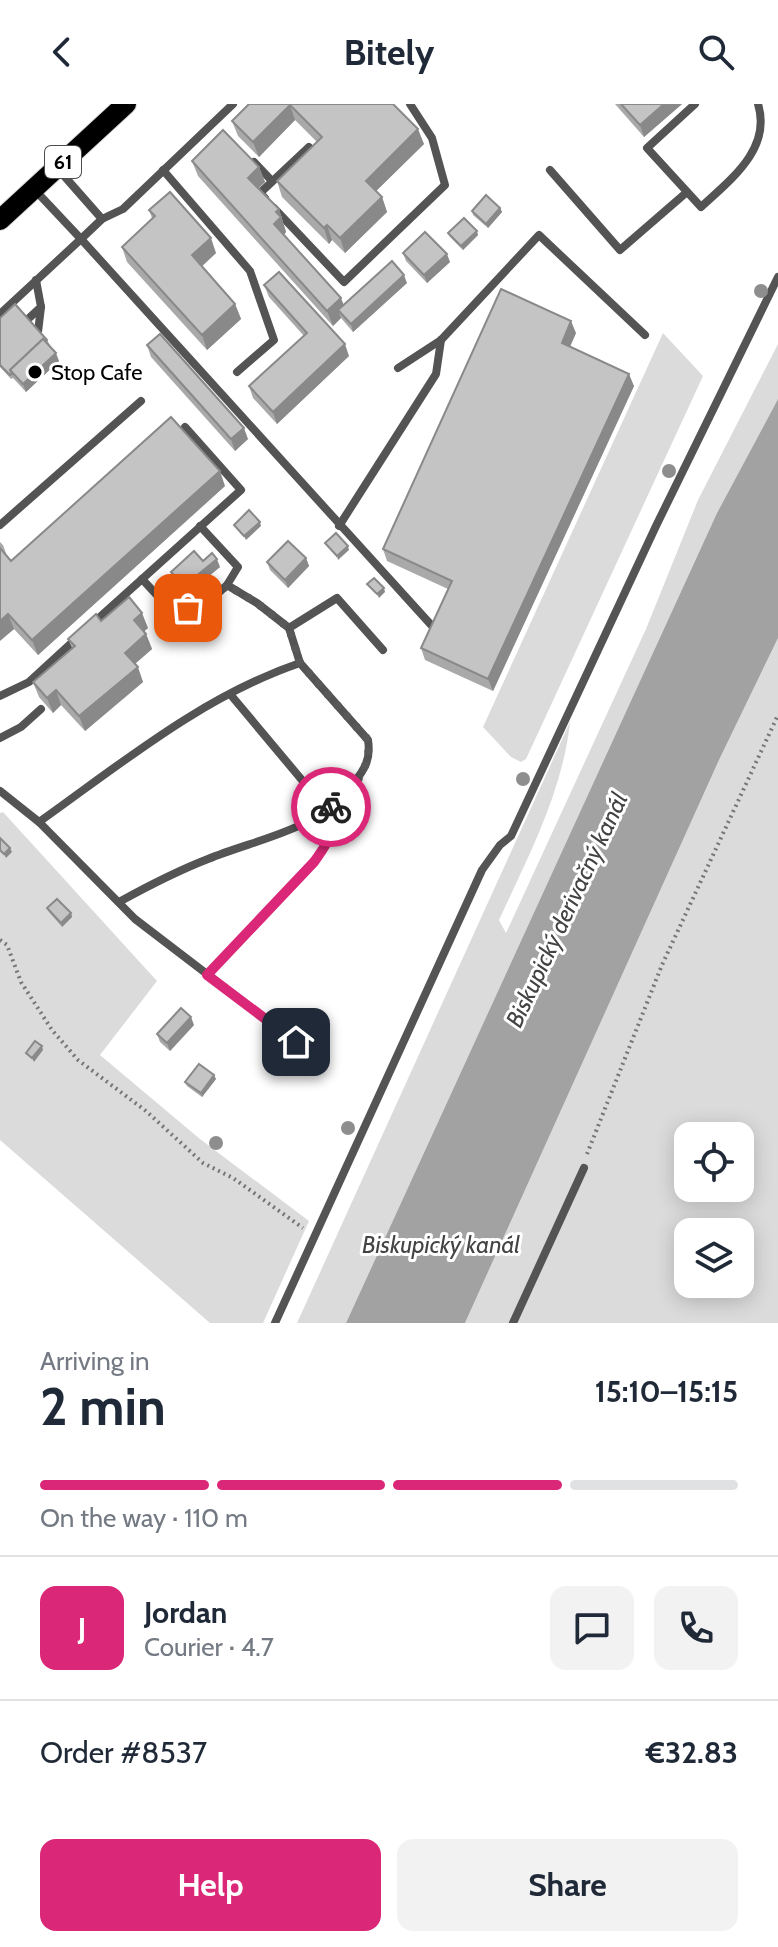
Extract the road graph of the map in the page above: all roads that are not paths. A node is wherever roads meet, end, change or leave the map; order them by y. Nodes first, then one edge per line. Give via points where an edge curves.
1 (126, 104) edge
2 (233, 104) edge
3 (410, 104) edge
4 (695, 104) edge
5 (758, 104) edge
6 (215, 121) junction
7 (225, 131) edge
8 (309, 147) edge
9 (244, 151) edge
10 (57, 168) junction
11 (163, 170) junction
12 (550, 170) dead end
13 (272, 181) junction
14 (34, 189) junction
15 (687, 192) junction
16 (102, 219) junction
17 (0, 220) edge
18 (81, 239) junction
19 (778, 277) edge
20 (36, 280) junction
21 (41, 307) junction
22 (0, 314) edge
23 (27, 320) edge
24 (38, 332) edge
25 (645, 335) dead end
26 (441, 340) junction
27 (398, 368) dead end
28 (237, 372) dead end
29 (141, 401) dead end
30 (185, 427) edge
31 (0, 525) edge
32 (200, 526) junction
33 (339, 526) junction
34 (142, 579) junction
35 (227, 585) junction
36 (433, 627) edge
37 (289, 628) junction
38 (383, 650) dead end
39 (300, 663) junction
40 (230, 694) junction
41 (0, 696) edge
42 (41, 709) edge
43 (0, 738) edge
44 (0, 791) edge
45 (327, 810) junction
46 (39, 822) junction
47 (119, 902) junction
48 (207, 975) junction
49 (317, 1058) dead end
50 (584, 1168) road end
51 (275, 1323) edge
52 (513, 1323) edge

1 - 10 main road, 61
2 - 6 lane
3 - 13 lane via 432,138 445,185 344,282 260,193
4 - 15 lane via 647,148
5 - 15 lane via 758,144 741,170 701,207
6 - 7 lane
6 - 11 lane
8 - 13 lane
9 - 13 lane
10 - 14 main road, 61
10 - 16 lane
11 - 16 lane via 123,209
11 - 28 lane via 250,271 274,340
12 - 15 lane via 620,250
14 - 17 main road, 61
14 - 18 lane
16 - 18 lane
18 - 20 lane
18 - 33 lane
19 - 51 lane via 511,836 482,870
20 - 21 lane
20 - 22 lane
21 - 23 lane
21 - 24 lane
25 - 26 lane via 539,235
26 - 27 lane
26 - 33 lane via 436,374
29 - 31 lane
30 - 32 lane via 241,490
32 - 34 lane
32 - 35 lane via 238,567
33 - 36 lane
34 - 35 lane via 167,606 188,608 209,603
34 - 41 lane via 29,682
35 - 37 lane
37 - 38 lane via 337,598
37 - 39 lane
39 - 40 lane
39 - 45 lane via 368,740 364,770
40 - 45 lane
40 - 46 lane
42 - 43 lane
44 - 46 lane
45 - 47 lane via 309,823 212,857
45 - 48 lane via 332,830 321,853
46 - 47 lane
47 - 48 lane
48 - 49 lane
50 - 52 lane

